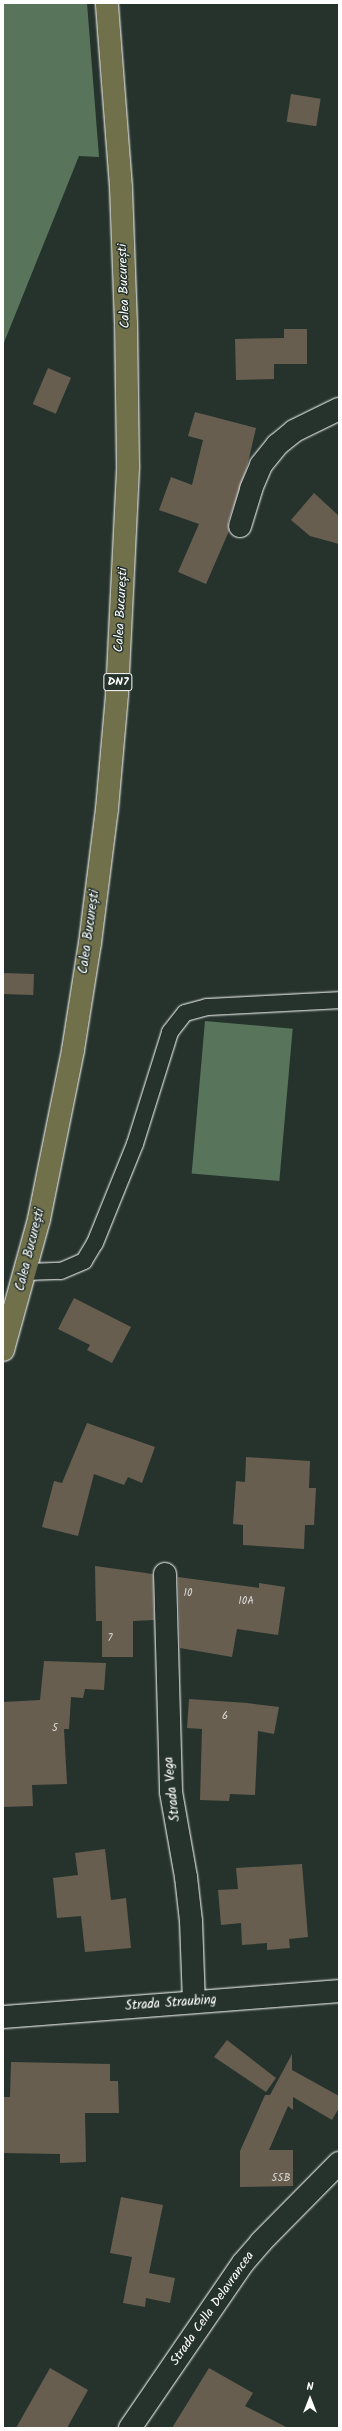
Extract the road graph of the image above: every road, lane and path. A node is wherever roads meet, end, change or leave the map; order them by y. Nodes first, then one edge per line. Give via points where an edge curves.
1 (107, 3) edge
2 (339, 409) edge
3 (240, 526) dead end
4 (339, 1000) edge
5 (26, 1272) junction
6 (3, 1350) edge
7 (165, 1574) dead end
8 (339, 1992) edge
9 (194, 2002) junction
10 (3, 2017) edge
11 (339, 2163) edge
12 (130, 2428) edge

1 - 5 highway, Calea București / DN7 via 121,187 126,324 128,465 117,694 107,809 76,1027 57,1136
2 - 3 street via 294,431 277,445 262,464 251,489
4 - 5 lane via 207,1007 185,1013 170,1032 135,1144 95,1244 84,1261 61,1271
5 - 6 highway, Calea București / DN7
7 - 9 street, Strada Vega via 171,1792 190,1906
8 - 9 street, Strada Straubing
9 - 10 street, Strada Straubing
11 - 12 street, Strada Cella Delavrancea via 261,2242 244,2263

